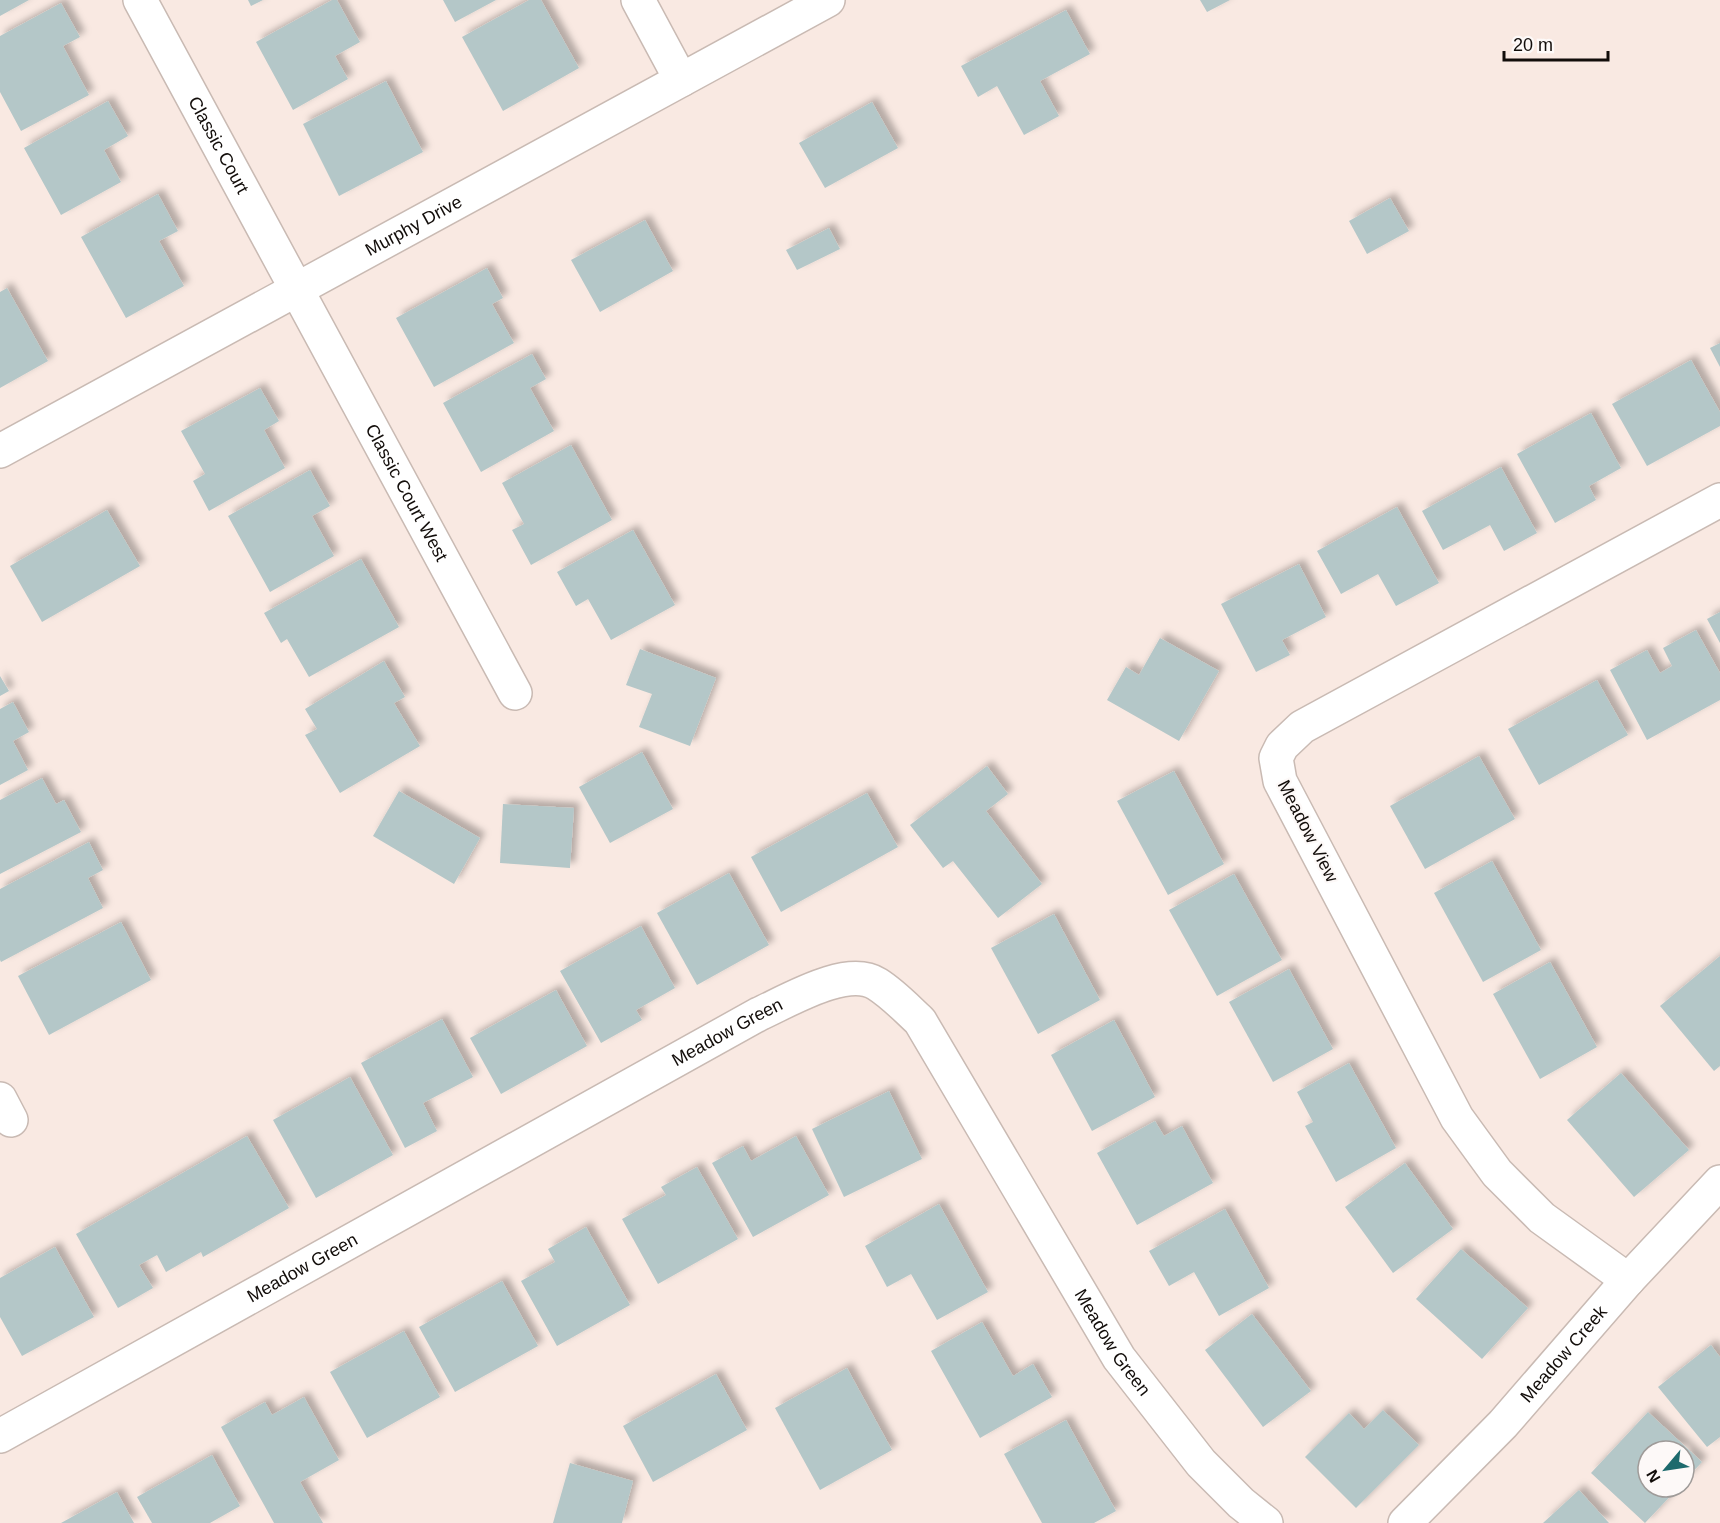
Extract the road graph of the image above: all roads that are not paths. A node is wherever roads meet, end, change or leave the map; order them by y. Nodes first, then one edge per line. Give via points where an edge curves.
1 (140, 0) edge
2 (638, 0) edge
3 (828, 0) edge
4 (681, 80) junction
5 (296, 290) junction
6 (0, 451) edge
7 (1720, 500) edge
8 (515, 693) dead end
9 (1720, 1182) edge
10 (1628, 1280) junction
11 (0, 1436) edge
12 (1266, 1523) edge
13 (1405, 1523) edge

1 - 5 street, Classic Court
2 - 4 street
3 - 4 street, Murphy Drive
4 - 5 street, Murphy Drive
5 - 6 street, Murphy Drive
5 - 8 street, Classic Court West
7 - 10 street, Meadow View via 1302,727 1282,746 1276,758 1280,781 1457,1118 1497,1173 1542,1218
9 - 10 street, Meadow Creek
10 - 13 street, Meadow Creek via 1503,1424
11 - 12 street, Meadow Green via 759,1014 820,985 862,977 877,984 920,1021 1119,1358 1201,1463

